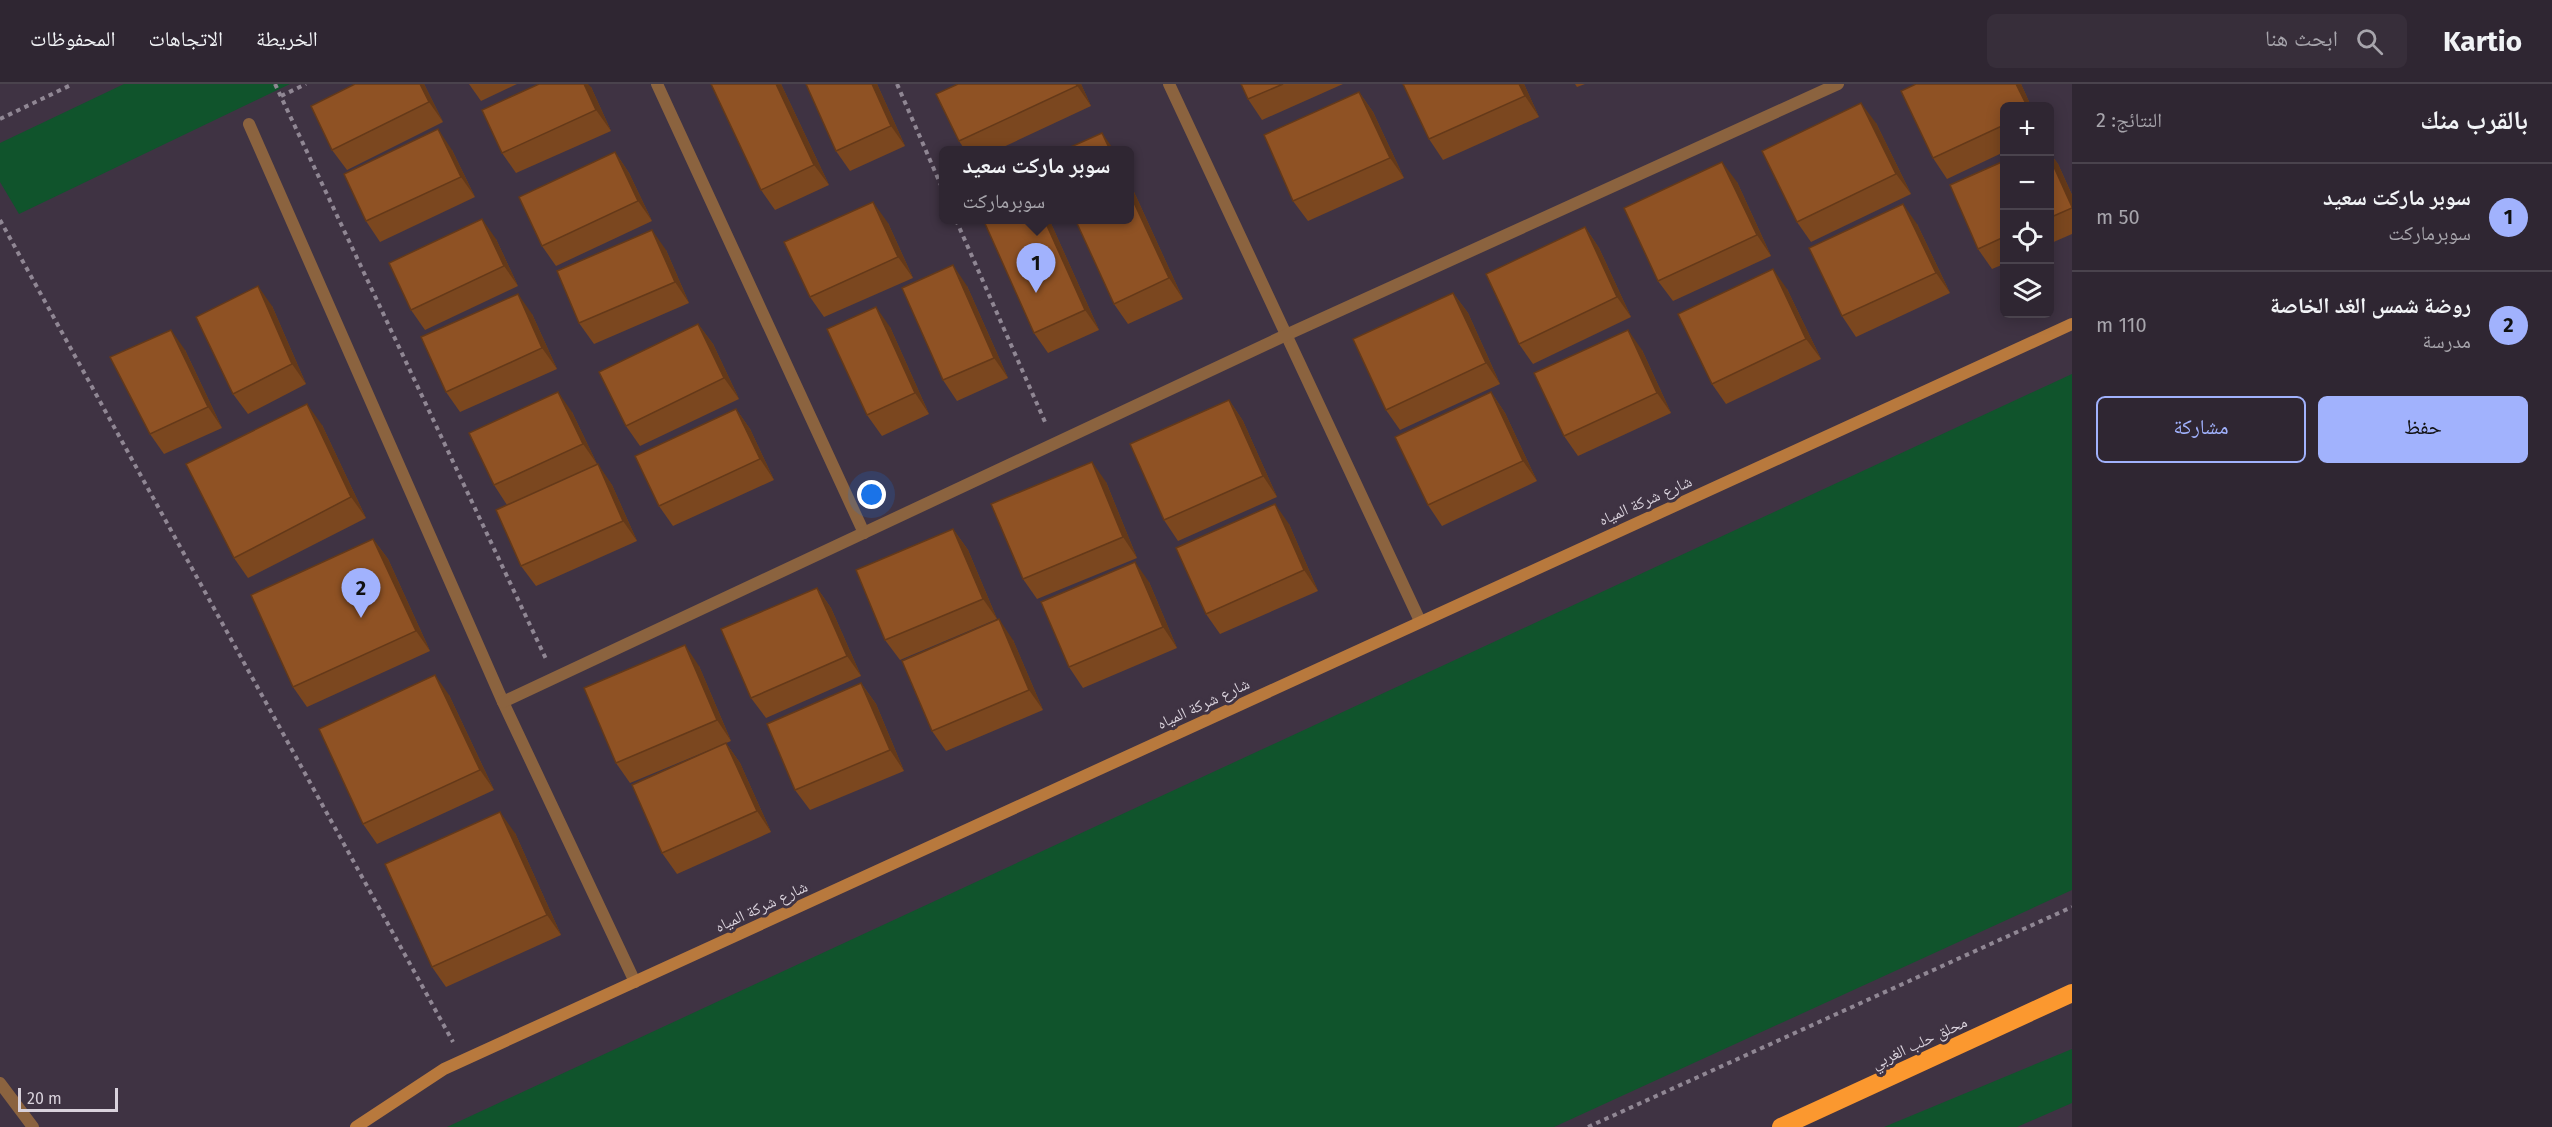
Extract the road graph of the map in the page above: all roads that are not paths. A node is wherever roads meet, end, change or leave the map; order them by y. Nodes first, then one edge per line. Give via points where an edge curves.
1 (657, 84) edge
2 (1169, 84) edge
3 (1838, 84) edge
4 (249, 124) dead end
5 (2072, 324) edge
6 (1286, 335) junction
7 (864, 533) junction
8 (1420, 621) junction
9 (502, 702) junction
10 (635, 982) junction
11 (2072, 993) edge
12 (0, 1083) edge
13 (33, 1127) edge
14 (356, 1127) edge
15 (1781, 1127) edge

1 - 7 street
2 - 6 street
3 - 6 street
4 - 9 street
5 - 8 street, شارع شركة المياه
6 - 7 street
6 - 8 street
7 - 9 street
8 - 10 street, شارع شركة المياه
9 - 10 street
10 - 14 street, شارع شركة المياه via 444,1069
11 - 15 highway, محلق حلب الغربي
12 - 13 street

